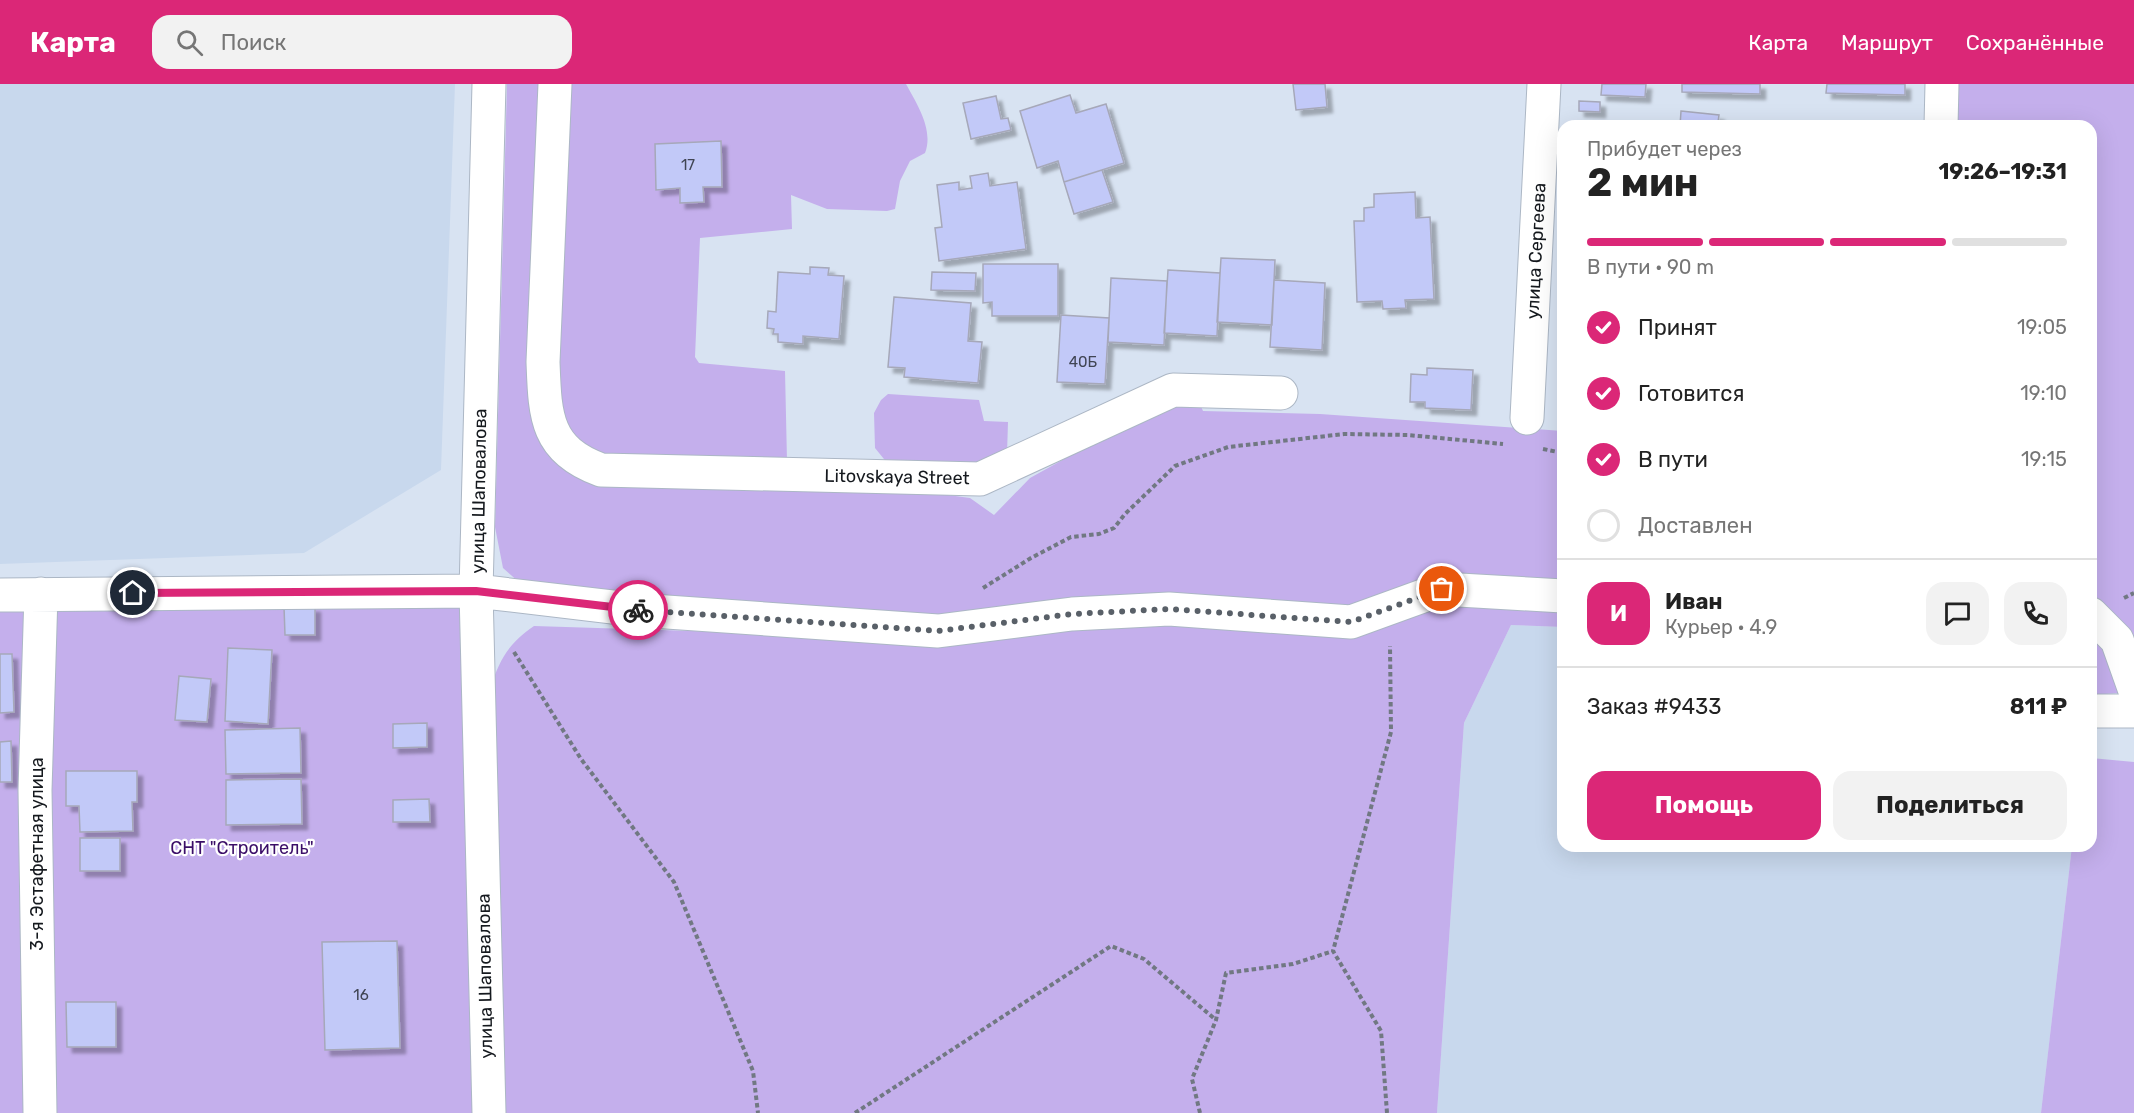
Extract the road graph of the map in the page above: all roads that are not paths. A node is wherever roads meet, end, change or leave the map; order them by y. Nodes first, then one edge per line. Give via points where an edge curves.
1 (489, 84) edge
2 (555, 84) edge
3 (1544, 84) edge
4 (1942, 84) edge
5 (1941, 120) edge
6 (1281, 393) dead end
7 (1532, 433) road end
8 (476, 591) junction
9 (41, 594) junction
10 (0, 595) edge
11 (1557, 596) edge
12 (2097, 620) edge
13 (2134, 688) edge
14 (2097, 711) edge
15 (2134, 711) edge
16 (40, 1113) edge
17 (489, 1113) edge

1 - 8 street, улица Шаповалова
2 - 6 street, Litovskaya Street via 544,391 554,435 565,451 581,462 601,470 980,479 1173,390
3 - 7 street, улица Сергеева
4 - 5 street
8 - 9 street
8 - 11 street via 638,610 938,631 1072,614 1169,609 1351,622 1442,589
8 - 17 street, улица Шаповалова
9 - 10 street
9 - 16 street, 3-я Эстафетная улица via 35,790
12 - 13 street via 2117,640
14 - 15 street

